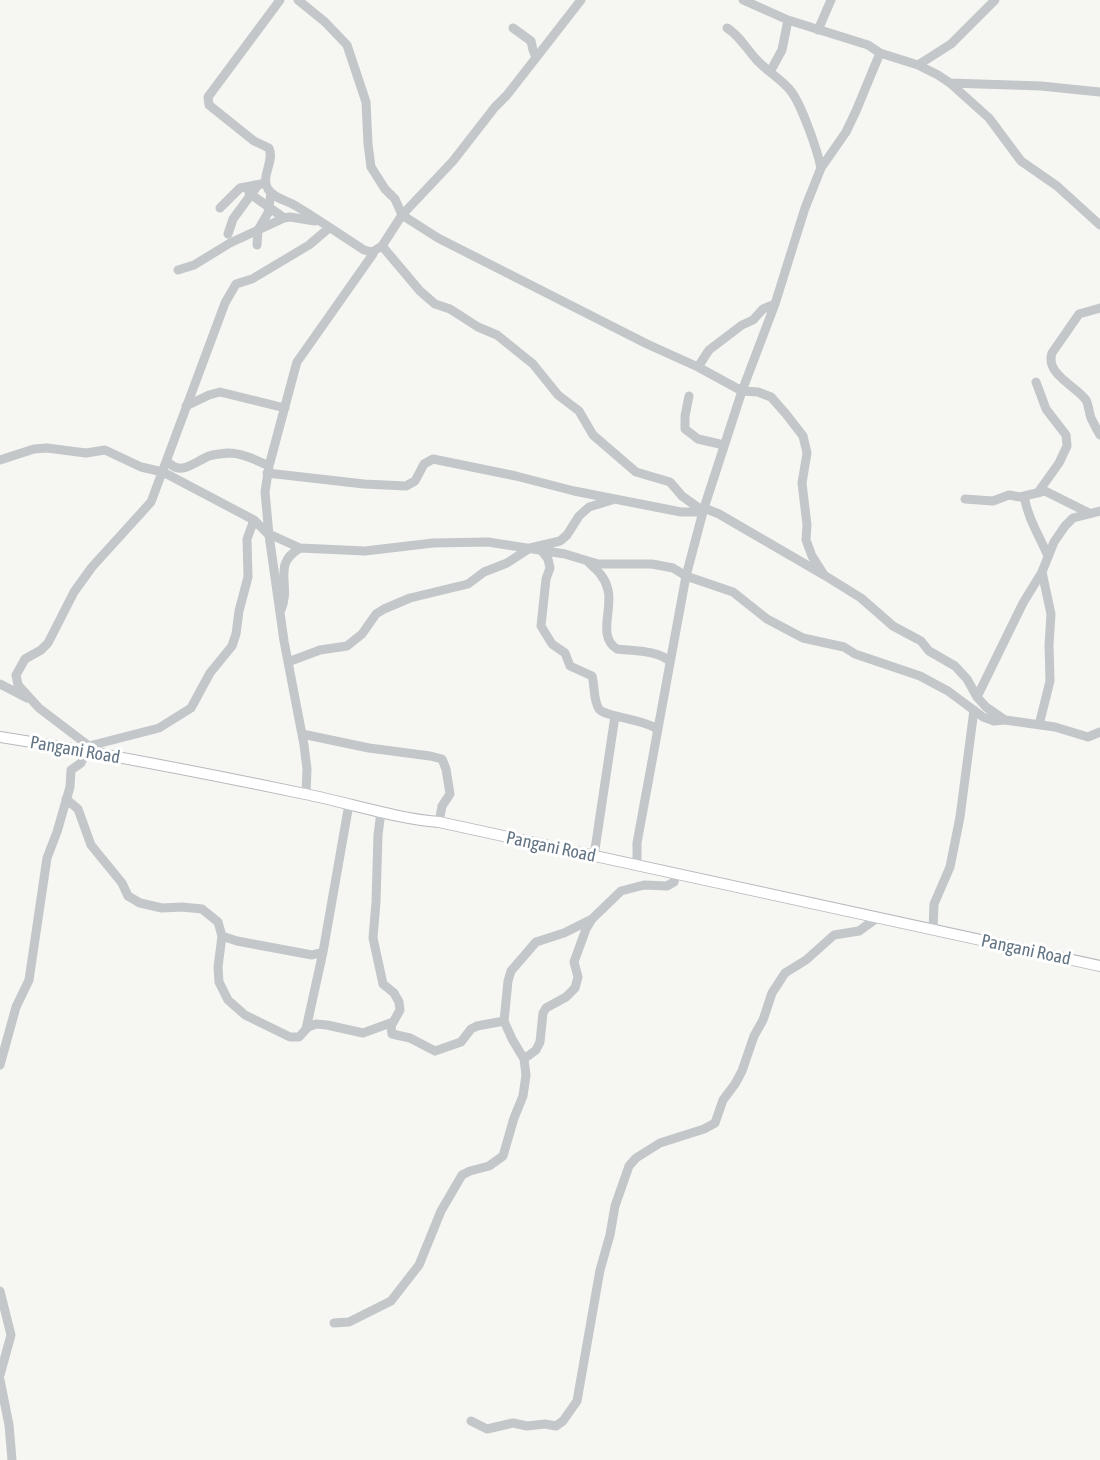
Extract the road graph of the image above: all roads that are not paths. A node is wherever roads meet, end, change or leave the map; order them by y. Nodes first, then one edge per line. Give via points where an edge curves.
1 (280, 0) edge
2 (298, 0) edge
3 (581, 0) edge
4 (743, 0) edge
5 (831, 0) edge
6 (995, 0) edge
7 (788, 20) junction
8 (513, 28) dead end
9 (727, 28) dead end
10 (818, 30) junction
11 (880, 53) junction
12 (536, 57) junction
13 (918, 64) junction
14 (770, 72) junction
15 (950, 83) junction
16 (1100, 92) edge
17 (821, 168) junction
18 (262, 184) junction
19 (240, 188) junction
20 (271, 193) junction
21 (252, 195) junction
22 (220, 208) dead end
23 (269, 208) junction
24 (402, 215) junction
25 (284, 218) junction
26 (318, 221) junction
27 (1100, 225) edge
28 (328, 228) junction
29 (258, 230) junction
30 (228, 234) dead end
31 (257, 245) dead end
32 (382, 246) junction
33 (372, 252) junction
34 (178, 270) dead end
35 (774, 304) junction
36 (1100, 308) edge
37 (698, 367) junction
38 (1036, 382) dead end
39 (742, 391) junction
40 (689, 396) dead end
41 (186, 406) junction
42 (285, 408) junction
43 (1100, 435) edge
44 (724, 445) junction
45 (0, 460) edge
46 (167, 461) junction
47 (268, 470) junction
48 (162, 472) junction
49 (1040, 491) junction
50 (1024, 496) junction
51 (614, 499) junction
52 (965, 499) dead end
53 (703, 510) junction
54 (1100, 511) edge
55 (1089, 513) junction
56 (254, 520) junction
57 (269, 535) junction
58 (300, 548) junction
59 (530, 548) junction
60 (540, 550) junction
61 (1048, 556) junction
62 (589, 562) junction
63 (1042, 572) junction
64 (824, 575) junction
65 (686, 576) junction
66 (280, 611) junction
67 (288, 662) junction
68 (670, 662) junction
69 (0, 684) edge
70 (977, 697) junction
71 (31, 700) junction
72 (974, 710) junction
73 (615, 716) junction
74 (1005, 720) junction
75 (1039, 724) junction
76 (1100, 732) edge
77 (302, 734) junction
78 (657, 734) junction
79 (0, 737) edge
80 (1088, 737) junction
81 (1100, 739) edge
82 (88, 749) junction
83 (306, 794) junction
84 (66, 800) junction
85 (349, 804) junction
86 (381, 812) junction
87 (439, 822) junction
88 (594, 856) junction
89 (637, 866) junction
90 (676, 874) junction
91 (877, 918) junction
92 (592, 919) junction
93 (933, 930) junction
94 (222, 936) junction
95 (322, 952) junction
96 (1100, 966) edge
97 (504, 1021) junction
98 (393, 1022) junction
99 (306, 1029) junction
100 (524, 1059) junction
101 (0, 1065) edge
102 (0, 1291) edge
103 (334, 1323) dead end
104 (0, 1375) edge
105 (0, 1380) edge
106 (471, 1421) dead end
107 (12, 1460) edge

1 - 18 street via 208,100 212,109 269,148 271,156
2 - 24 street via 347,45 366,102 371,167
3 - 12 street
4 - 7 street
5 - 10 street
6 - 13 street via 951,44
7 - 10 street
7 - 14 street via 782,50
8 - 12 street via 531,40
9 - 14 street
10 - 11 street via 868,45
11 - 13 street
11 - 17 street via 846,132
12 - 24 street via 453,161
13 - 15 street
14 - 17 street via 793,95
15 - 16 street
15 - 27 street via 989,118 1021,161 1058,186
17 - 35 street
18 - 19 street
18 - 20 street
18 - 21 street
19 - 21 street
19 - 22 street
20 - 23 street
20 - 26 street
21 - 23 street
21 - 30 street via 233,219
23 - 25 street
23 - 29 street
24 - 32 street
24 - 37 street via 438,238
25 - 26 street
25 - 29 street
26 - 28 street
28 - 33 street
28 - 41 street via 309,245 252,279 236,284
29 - 31 street
29 - 34 street
32 - 33 street
32 - 53 street via 435,304 497,335 529,361 558,395 579,411 593,435 636,472 670,482
33 - 42 street via 297,362
35 - 37 street via 709,350
35 - 39 street
36 - 43 street via 1078,315 1050,360 1064,381 1085,400
37 - 39 street
38 - 49 street via 1046,409 1066,435 1067,446
39 - 44 street
39 - 64 street via 771,397 803,436 807,453 802,483 806,540
40 - 44 street via 684,426 687,432
41 - 42 street via 220,392
41 - 46 street
42 - 47 street
44 - 53 street
45 - 48 street via 34,449 86,453 105,450
46 - 47 street via 178,468 210,456 234,453
46 - 48 street
47 - 51 street via 406,486 415,481 432,459
47 - 57 street via 265,492
48 - 56 street
48 - 71 street via 151,502 92,567 45,646 21,663 17,680
49 - 50 street
49 - 55 street
50 - 52 street via 1009,495 993,501
50 - 61 street via 1033,528
51 - 53 street via 681,512
51 - 59 street via 589,507 560,541
53 - 64 street via 719,514
53 - 65 street
54 - 55 street
55 - 61 street via 1065,525
56 - 57 street
56 - 82 street via 247,539 248,578 232,646 207,678 191,708 159,728
57 - 58 street
57 - 66 street
58 - 59 street via 365,551 479,542
58 - 66 street via 284,564 285,599
59 - 60 street
59 - 67 street via 468,584 410,598 384,609 347,646 320,650
60 - 62 street
60 - 73 street via 550,568 542,630 565,653 570,666 592,676 598,708
61 - 63 street
62 - 65 street via 662,565
62 - 68 street via 600,572 608,591 606,633 611,645
63 - 70 street
63 - 75 street via 1051,614 1050,681
64 - 70 street via 955,666
65 - 68 street
65 - 72 street via 733,592 767,619 803,638 844,647 920,676
66 - 67 street
67 - 77 street
68 - 78 street
69 - 71 street
70 - 74 street
71 - 82 street
72 - 74 street via 994,721
72 - 93 street via 960,818 950,867 934,904
73 - 78 street via 653,726
73 - 88 street
74 - 75 street
75 - 80 street
76 - 80 street
77 - 83 street
77 - 87 street via 442,759 450,794 442,806
78 - 89 street via 637,843
79 - 82 main road, Pangani Road
80 - 81 street
82 - 83 main road, Pangani Road
82 - 84 street via 81,763 71,770
83 - 85 main road, Pangani Road
84 - 94 street via 78,809 91,845 128,896 162,908 202,909 218,921
84 - 101 street via 47,858 29,980 16,1007
85 - 86 main road, Pangani Road
85 - 95 street
86 - 87 main road, Pangani Road
86 - 98 street via 373,938 383,984 399,1002 399,1013
87 - 88 main road, Pangani Road
88 - 89 main road, Pangani Road
89 - 90 main road, Pangani Road
90 - 91 main road, Pangani Road
90 - 92 street via 674,882 667,886 644,885 621,891
91 - 93 main road, Pangani Road
91 - 106 street via 859,931 834,935 785,973 772,993 742,1071 723,1100 715,1122 660,1143 629,1166 600,1270 577,1401 563,1421 556,1426 513,1423 487,1428
92 - 97 street via 530,947 511,971
92 - 100 street via 574,962 578,977 575,988 546,1008 540,1042
93 - 96 main road, Pangani Road
94 - 95 street via 312,955
94 - 99 street via 219,982 232,1005 290,1037 298,1037
95 - 99 street
97 - 98 street via 477,1026 460,1042 435,1050 392,1034
97 - 100 street
98 - 99 street via 363,1034 316,1024
100 - 103 street via 525,1086 503,1156 489,1166 462,1175 441,1211 419,1265 391,1301 348,1322
102 - 104 street via 11,1335
105 - 107 street

